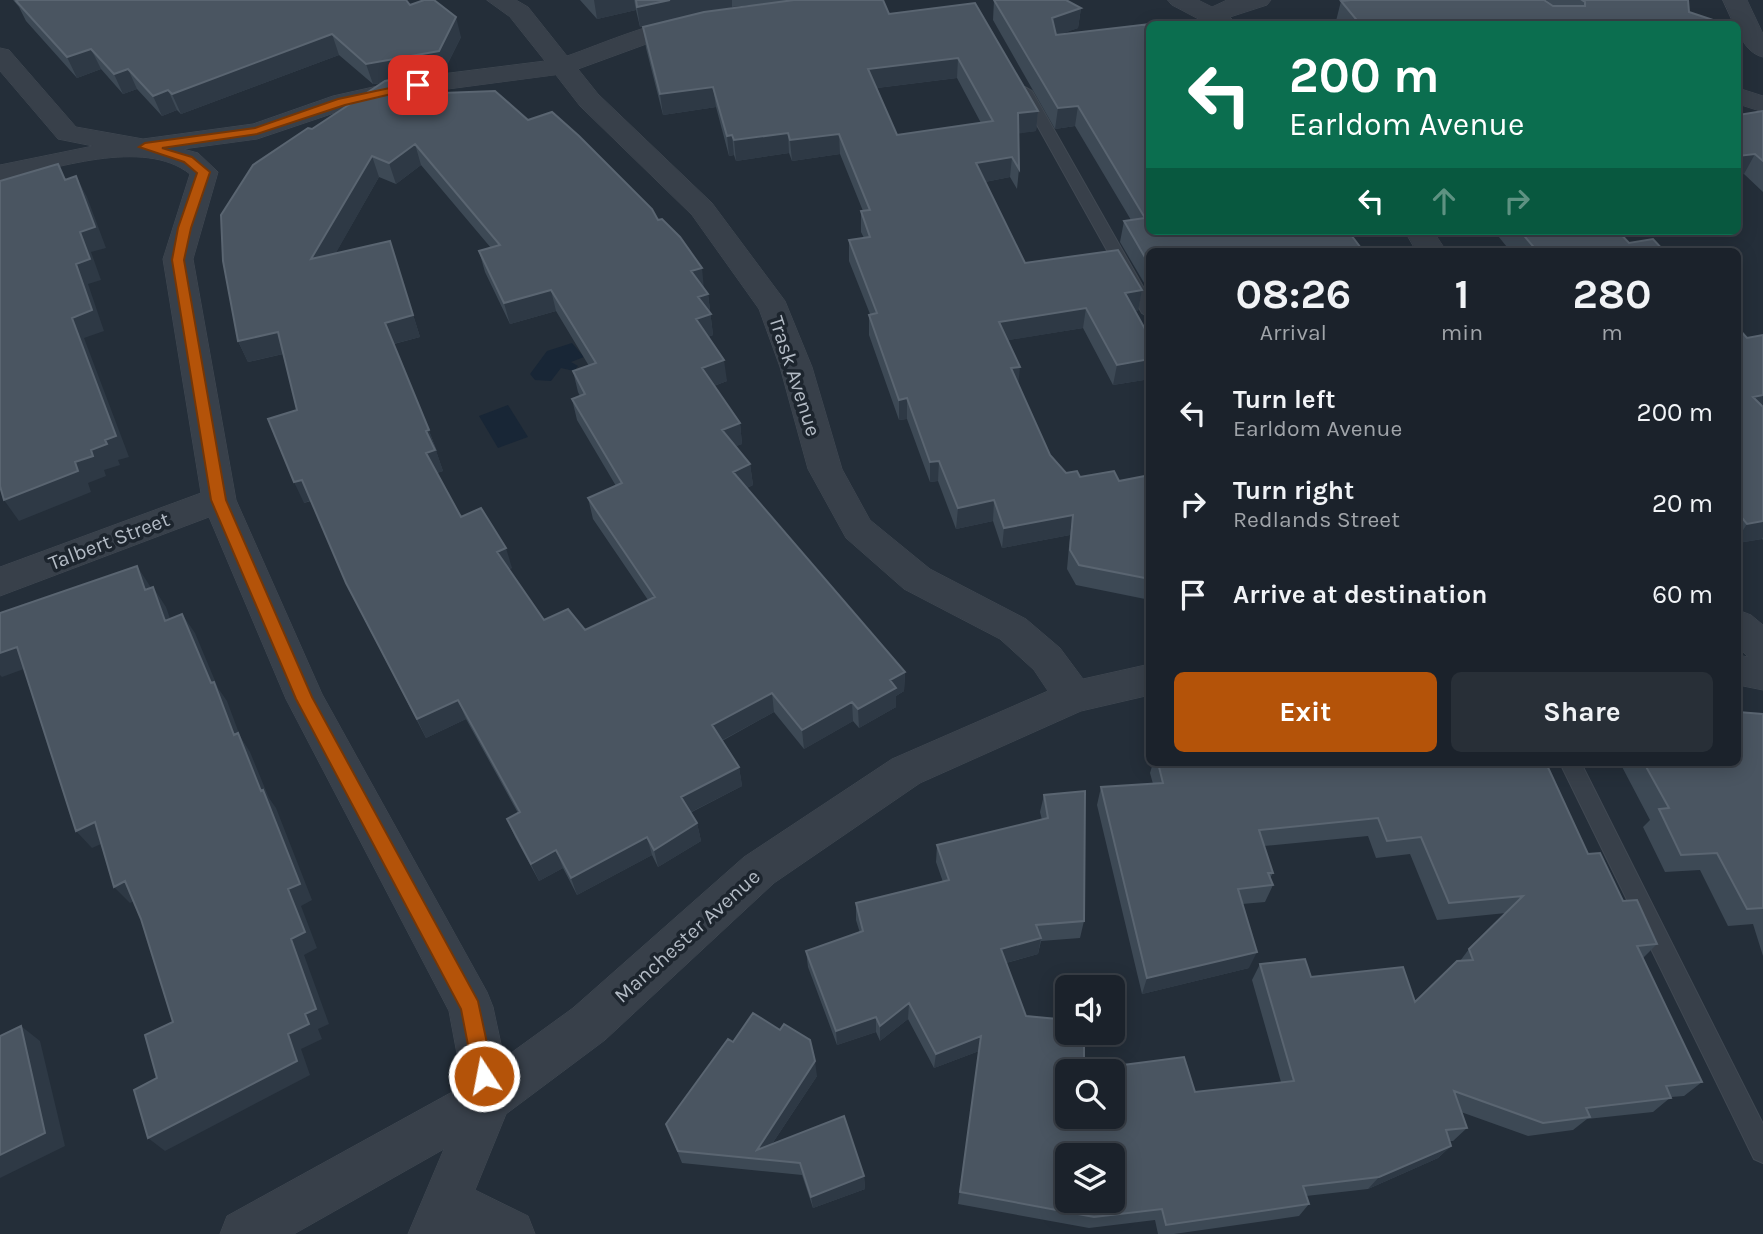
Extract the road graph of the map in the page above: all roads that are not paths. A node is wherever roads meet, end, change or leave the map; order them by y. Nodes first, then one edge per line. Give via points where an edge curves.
1 (499, 0) edge
2 (1180, 0) edge
3 (1259, 0) edge
4 (1735, 0) edge
5 (719, 20) edge
6 (1219, 20) edge
7 (1763, 50) edge
8 (0, 55) edge
9 (564, 66) junction
10 (1014, 73) edge
11 (1741, 97) edge
12 (1763, 104) edge
13 (145, 147) junction
14 (0, 173) edge
15 (1146, 306) edge
16 (219, 500) junction
17 (0, 582) edge
18 (1741, 628) edge
19 (1763, 648) edge
20 (1741, 671) edge
21 (1763, 675) edge
22 (1146, 680) edge
23 (1074, 697) junction
24 (1571, 766) edge
25 (489, 1098) junction
26 (1763, 1150) edge
27 (440, 1218) edge
28 (244, 1234) edge
29 (510, 1234) edge

1 - 9 street, Trask Avenue via 519,12
2 - 6 street
3 - 6 street via 1237,5
4 - 7 street
5 - 9 street via 652,34
8 - 13 street via 67,133
9 - 13 street via 418,85 342,102 257,131
9 - 23 street, Trask Avenue via 589,100 702,209 774,308 825,469 858,529 917,579 1013,629 1047,659
10 - 15 lane
11 - 12 street
13 - 14 street
13 - 16 street via 188,159 204,172 178,260
16 - 17 street, Talbert Street
16 - 25 street via 305,699 471,1007
18 - 19 street
20 - 21 street
22 - 23 street, Manchester Avenue
23 - 25 street, Manchester Avenue via 906,771 759,870 589,1024
24 - 26 lane
25 - 27 street
25 - 28 street, Manchester Avenue
27 - 29 street

